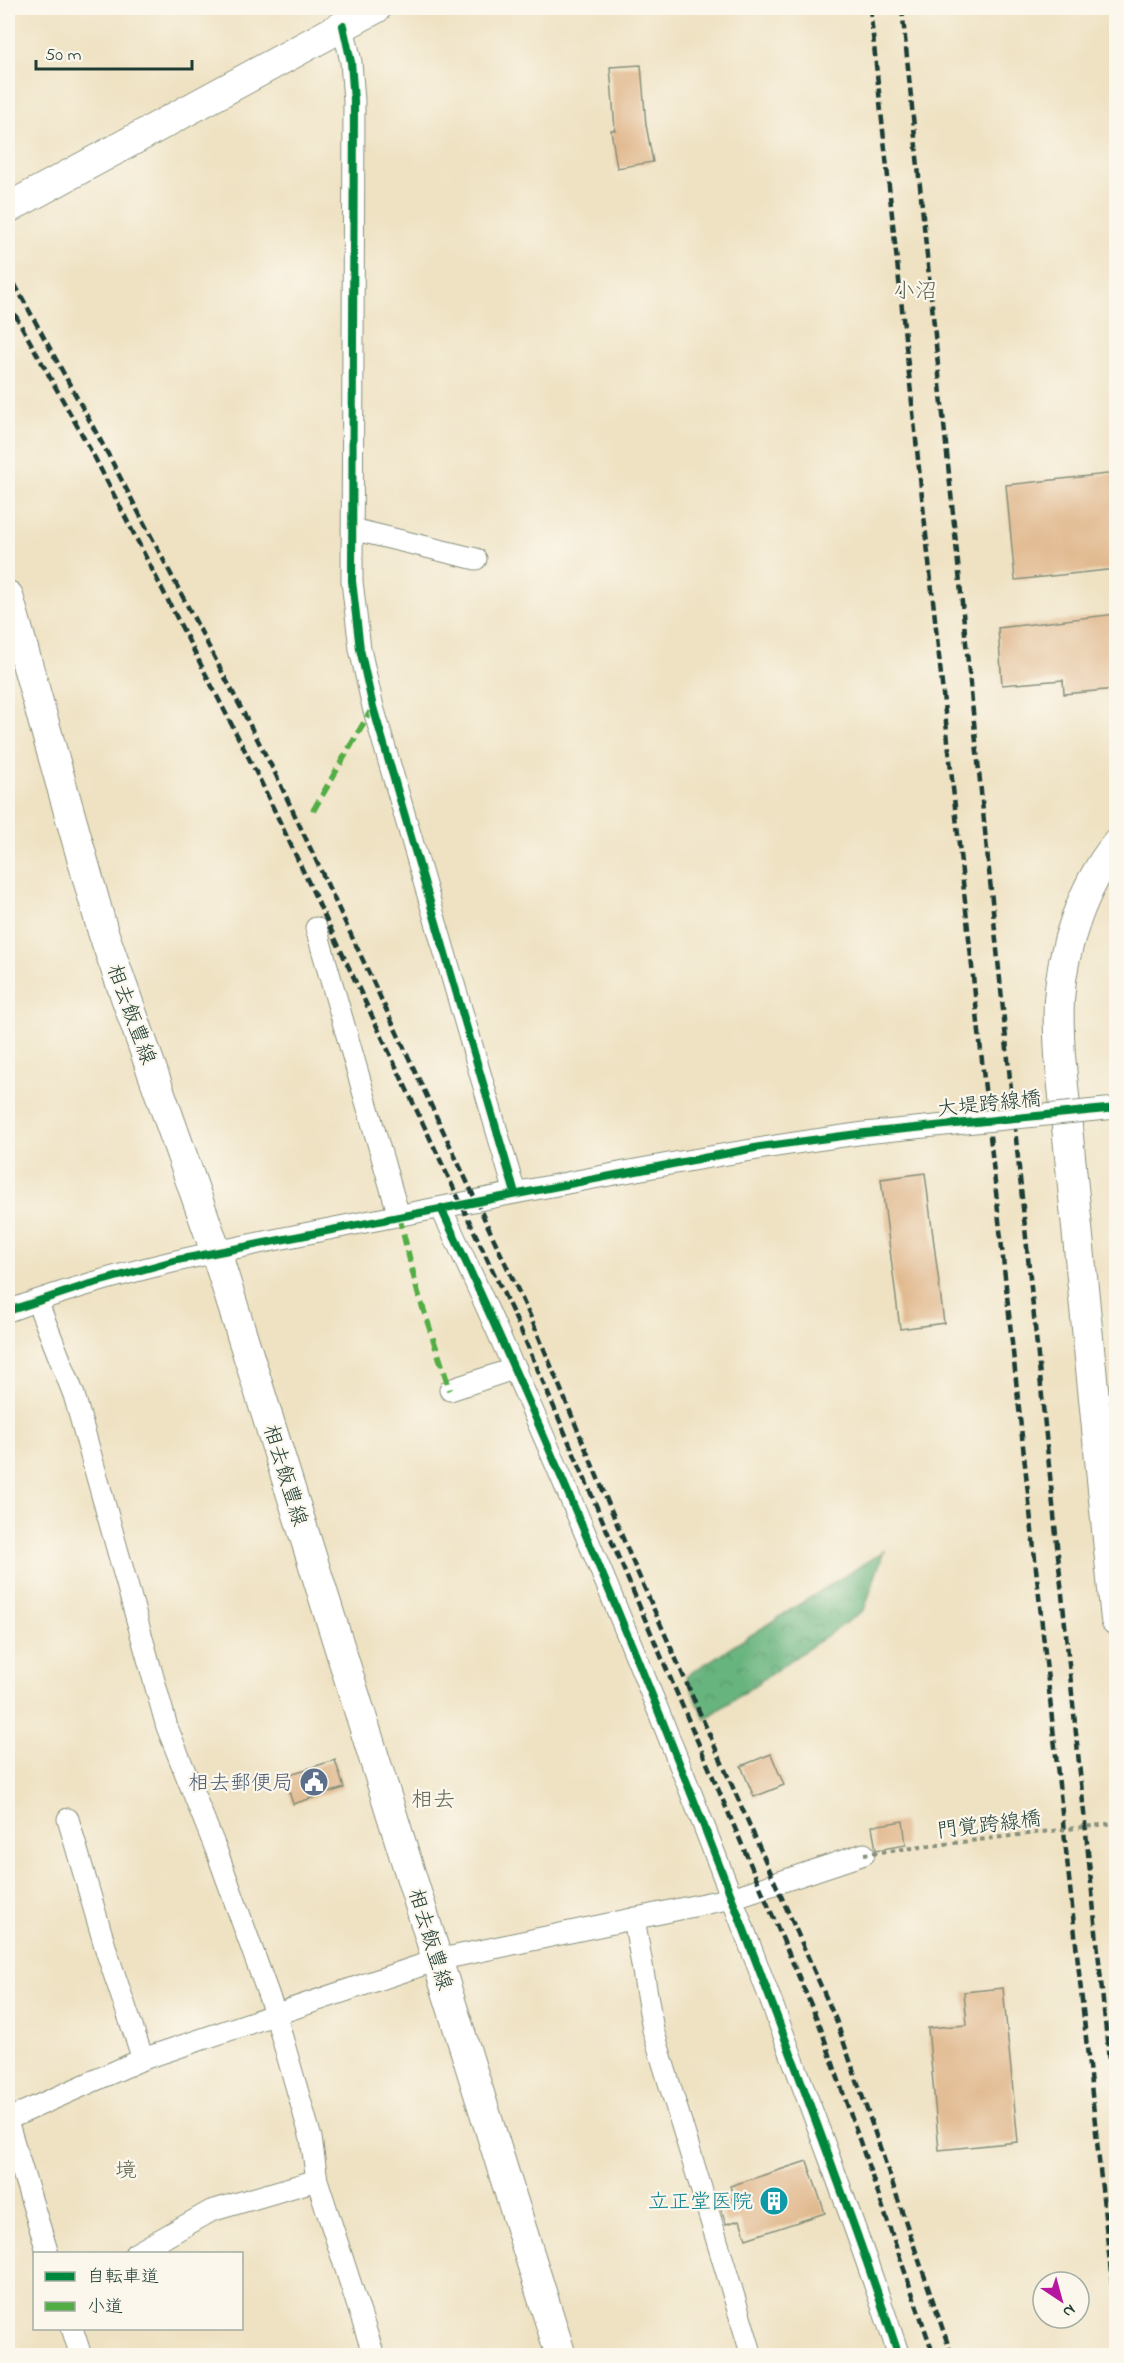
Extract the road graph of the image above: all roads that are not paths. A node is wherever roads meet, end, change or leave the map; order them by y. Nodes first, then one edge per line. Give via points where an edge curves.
1 (376, 8) edge
2 (343, 26) junction
3 (8, 208) edge
4 (352, 530) junction
5 (476, 559) dead end
6 (8, 596) edge
7 (1116, 845) edge
8 (316, 928) dead end
9 (1116, 1108) edge
10 (514, 1193) junction
11 (441, 1208) junction
12 (399, 1216) junction
13 (216, 1252) junction
14 (37, 1301) junction
15 (8, 1311) edge
16 (516, 1368) junction
17 (450, 1390) dead end
18 (1116, 1620) edge
19 (68, 1819) dead end
20 (864, 1854) road end
21 (732, 1898) junction
22 (634, 1918) junction
23 (437, 1960) junction
24 (275, 2013) junction
25 (143, 2059) junction
26 (8, 2120) edge
27 (8, 2124) edge
28 (317, 2180) junction
29 (48, 2252) edge
30 (137, 2252) edge
31 (73, 2330) edge
32 (81, 2355) edge
33 (374, 2355) edge
34 (561, 2355) edge
35 (752, 2355) edge
36 (899, 2355) edge

1 - 2 main road
2 - 3 main road
2 - 4 street via 354,101
4 - 5 street
4 - 10 street via 352,581 360,649 373,707
6 - 13 main road, 相去飯豊線 via 103,932
7 - 18 main road via 1083,902 1066,952 1059,999 1060,1056
8 - 12 street
9 - 10 street, 大堤跨線橋, bridge via 760,1147
10 - 11 street, 大堤跨線橋
11 - 12 street, 大堤跨線橋
11 - 16 street
12 - 13 street, 大堤跨線橋
13 - 14 street, 大堤跨線橋
13 - 23 main road, 相去飯豊線
14 - 15 street, 大堤跨線橋
14 - 24 street via 74,1395 167,1726
16 - 17 street
16 - 21 street via 645,1673
19 - 25 street
20 - 21 street
21 - 22 street
21 - 36 street
22 - 23 street
22 - 35 street via 653,2030
23 - 24 street
23 - 34 main road, 相去飯豊線
24 - 25 street
24 - 28 street via 311,2138
25 - 26 street
27 - 29 street
28 - 30 street via 211,2211
28 - 33 street
31 - 32 street

